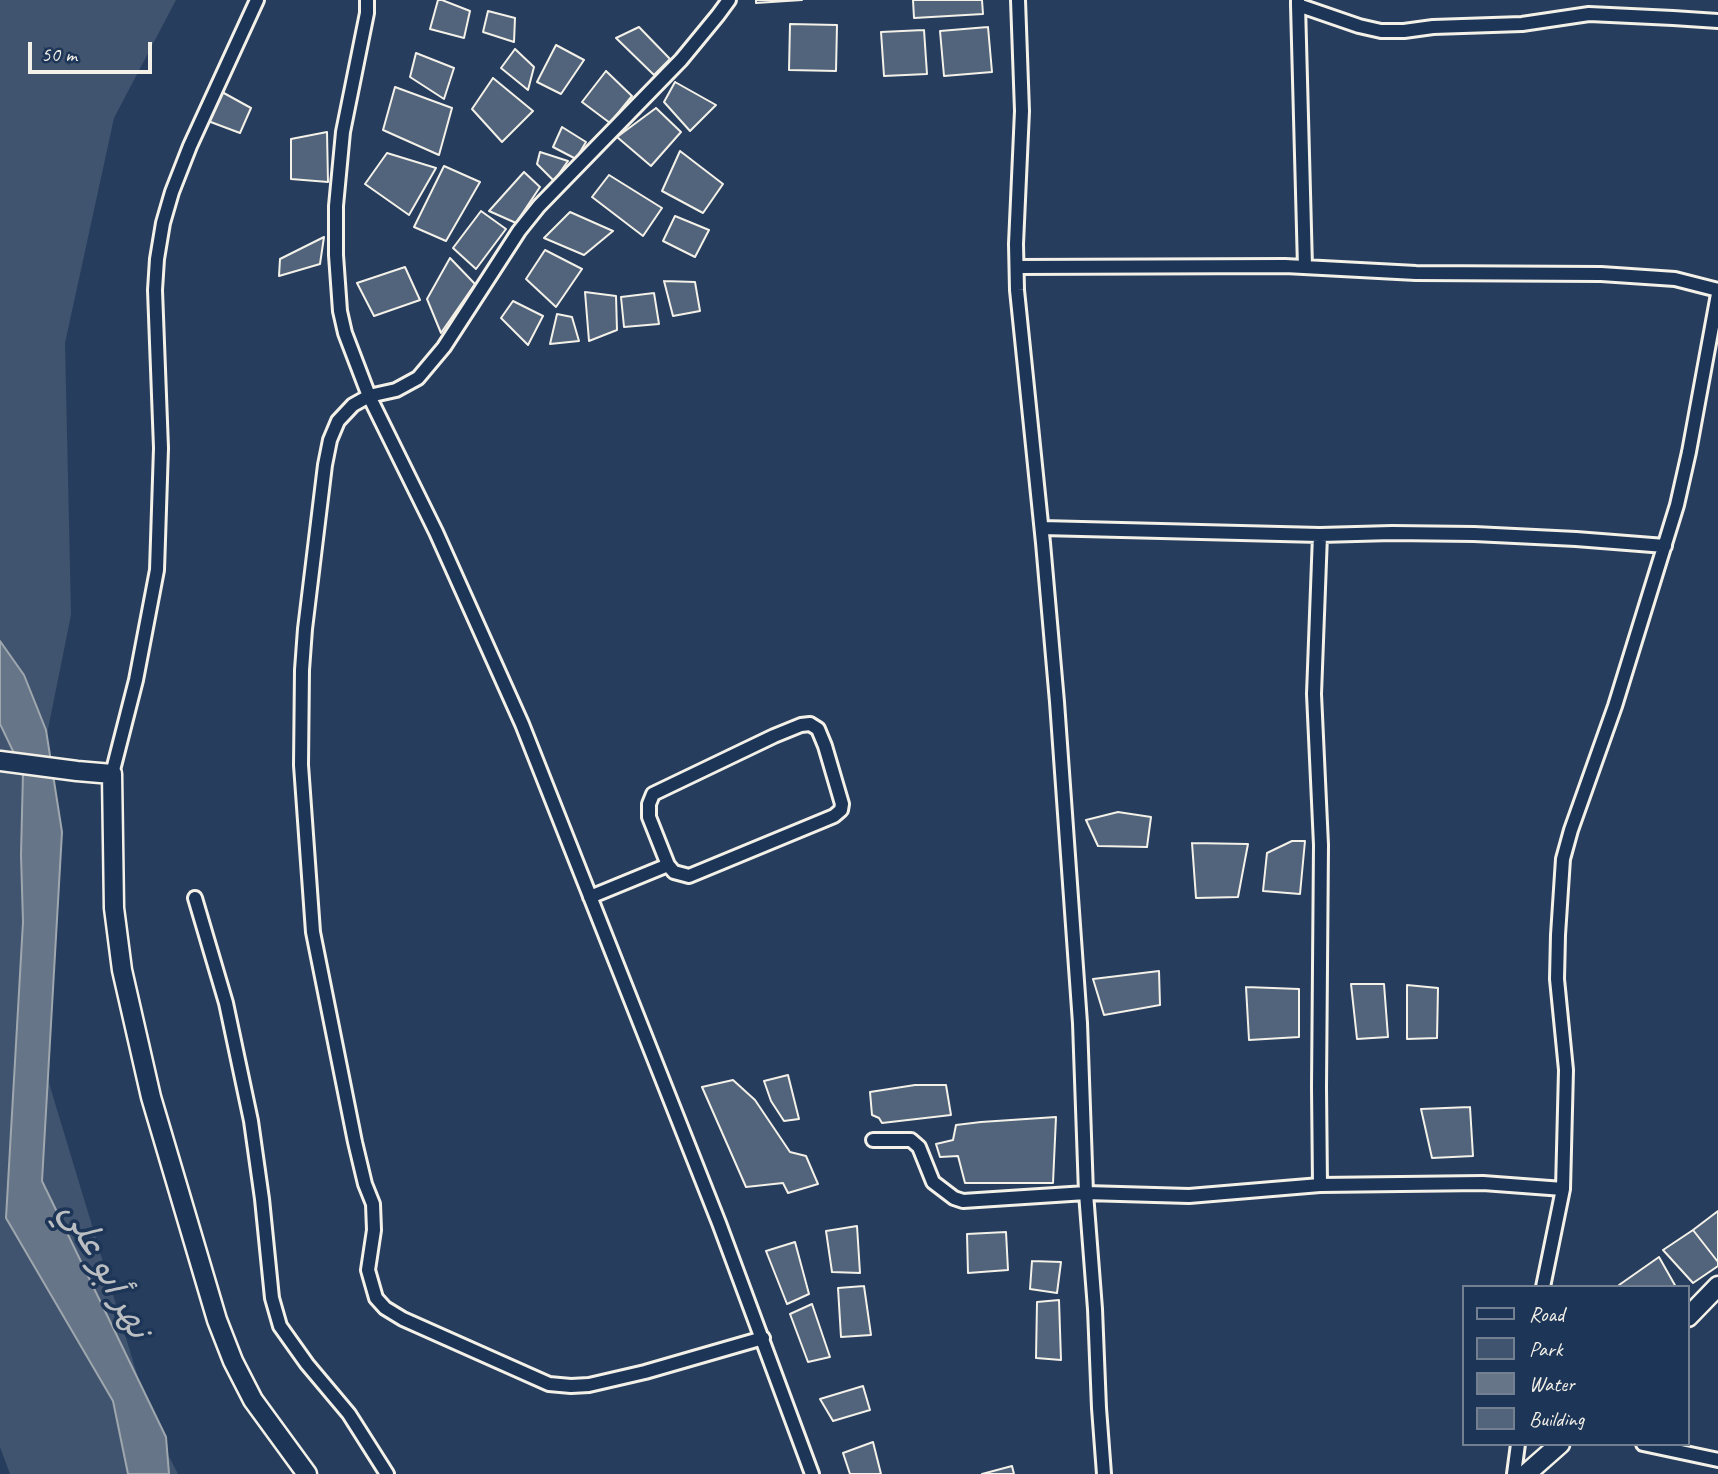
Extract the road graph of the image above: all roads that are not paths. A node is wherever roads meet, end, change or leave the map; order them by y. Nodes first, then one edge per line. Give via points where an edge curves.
1 (257, 0) edge
2 (367, 0) edge
3 (729, 0) edge
4 (1018, 0) edge
5 (1298, 2) edge
6 (1718, 21) edge
7 (1017, 267) junction
8 (1305, 267) junction
9 (1718, 292) edge
10 (369, 396) junction
11 (1042, 528) junction
12 (1320, 535) junction
13 (1665, 546) junction
14 (0, 761) edge
15 (112, 775) junction
16 (668, 865) junction
17 (590, 897) junction
18 (195, 898) dead end
19 (873, 1140) dead end
20 (1320, 1185) junction
21 (1563, 1189) junction
22 (1086, 1193) junction
23 (1543, 1285) edge
24 (1718, 1286) edge
25 (1690, 1316) edge
26 (763, 1338) junction
27 (1518, 1446) edge
28 (1558, 1446) edge
29 (1652, 1446) edge
30 (1718, 1461) edge
31 (307, 1474) edge
32 (387, 1474) edge
33 (812, 1474) edge
34 (1104, 1474) edge
35 (1514, 1474) edge
36 (1527, 1474) edge

1 - 15 street via 190,146 163,223 155,290 161,448 157,570
2 - 10 street via 343,132 336,256 340,312
3 - 10 street via 681,60 539,206 418,379
4 - 7 street via 1022,111
5 - 6 street via 1381,31 1522,24 1589,14
5 - 8 street
7 - 8 street
7 - 11 street
8 - 9 street via 1429,274 1601,274 1675,279
9 - 13 street via 1689,452
10 - 17 street via 522,724
10 - 26 street via 338,421 327,453 305,629 301,765 313,932 355,1142 373,1204 369,1270 376,1298 403,1319 549,1384 571,1387 645,1372
11 - 12 street
11 - 22 street via 1079,1010
12 - 13 street via 1474,534
12 - 20 street via 1314,694 1321,845
13 - 21 street via 1563,859 1557,979 1566,1070
14 - 15 street
15 - 31 street via 114,908 122,970 151,1097 233,1361 253,1400
16 - 16 street via 649,817 653,794 783,732 810,724 818,729 841,810 689,876
16 - 17 street
17 - 26 street
18 - 32 street via 226,1003 250,1121 272,1298 280,1326 349,1414
19 - 22 street via 911,1140 919,1147 933,1182 963,1201
20 - 21 street via 1483,1183
20 - 22 street via 1189,1196
21 - 23 street
22 - 34 street
24 - 25 street
26 - 33 street
27 - 35 street
28 - 36 street
29 - 30 street

